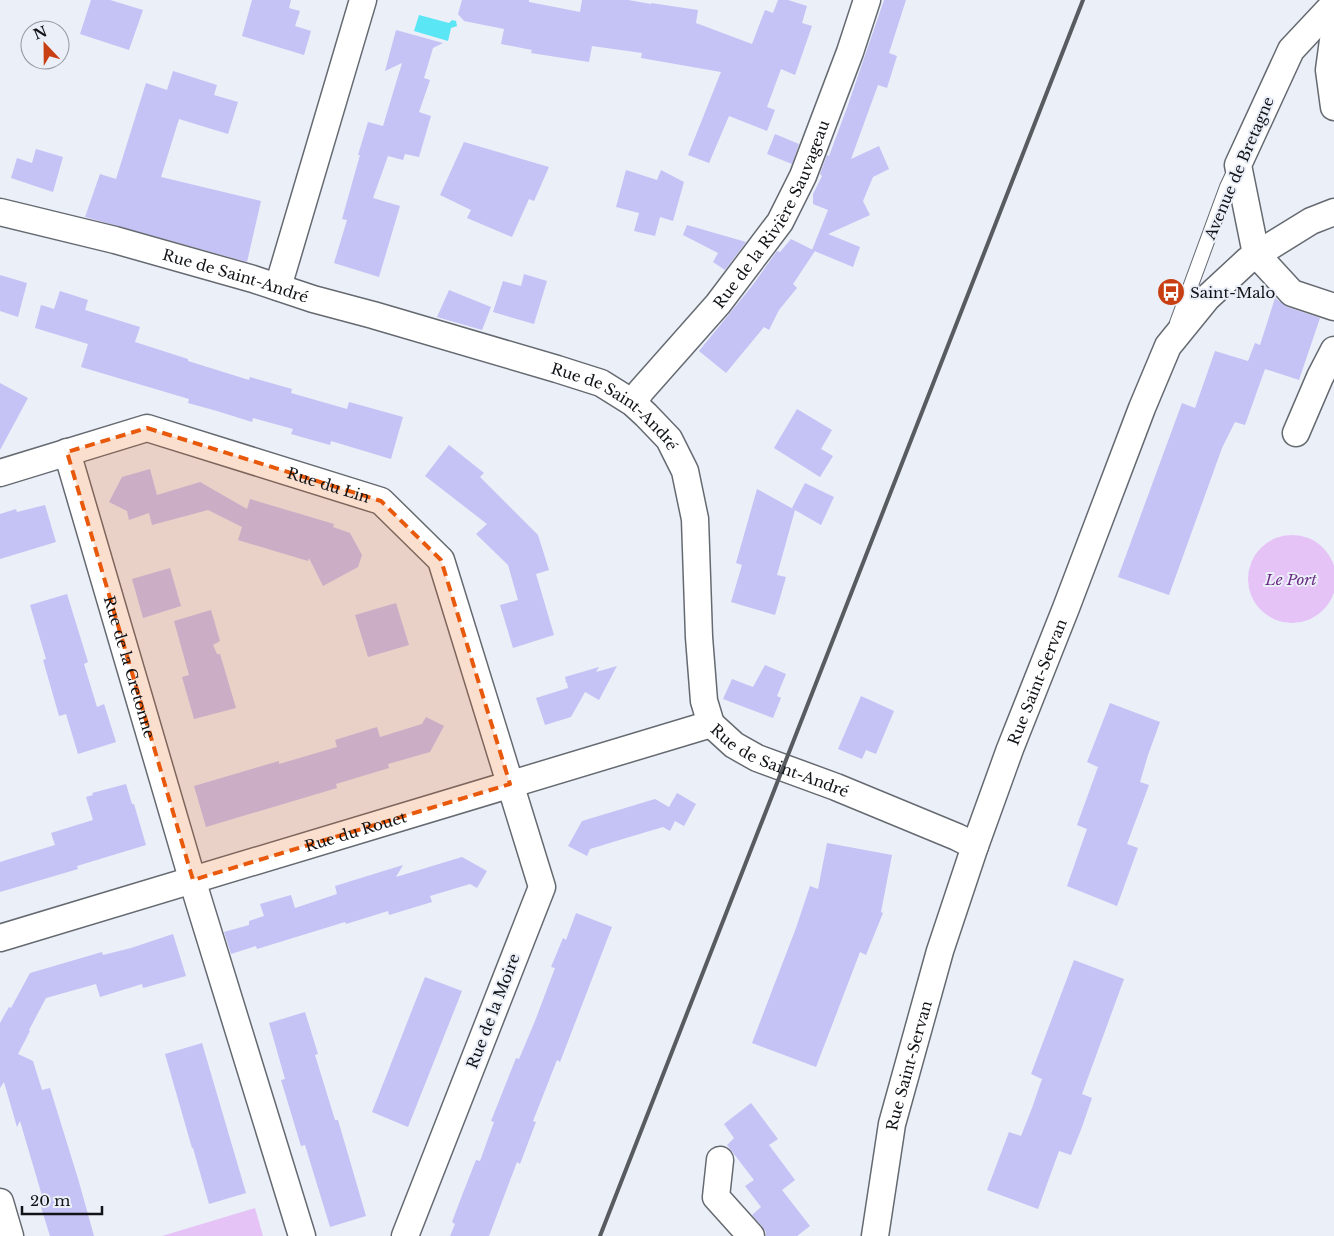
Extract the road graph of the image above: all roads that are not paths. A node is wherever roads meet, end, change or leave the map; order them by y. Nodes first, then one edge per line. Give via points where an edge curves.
1 (363, 0) edge
2 (862, 1) edge
3 (1334, 4) edge
4 (1334, 33) edge
5 (1334, 107) edge
6 (1238, 165) junction
7 (0, 212) edge
8 (1334, 212) edge
9 (1256, 254) junction
10 (278, 288) junction
11 (1334, 307) edge
12 (1168, 346) junction
13 (1334, 350) edge
14 (633, 402) junction
15 (1296, 433) dead end
16 (67, 452) junction
17 (0, 473) edge
18 (711, 724) junction
19 (510, 784) junction
20 (975, 846) junction
21 (193, 880) junction
22 (0, 938) edge
23 (720, 1160) dead end
24 (0, 1202) edge
25 (10, 1236) edge
26 (302, 1236) edge
27 (405, 1236) edge
28 (751, 1236) edge
29 (875, 1236) edge

1 - 10 street
2 - 14 street, Rue de la Rivière Sauvageau via 850,52 803,176 780,222 718,304
3 - 6 street, Avenue de Bretagne via 1291,50
4 - 5 street via 1329,70
6 - 9 street
6 - 12 lane, Avenue de Bretagne
7 - 10 street, Rue de Saint-André via 115,240
8 - 9 street, Rue Saint-Servan via 1311,221
9 - 11 street via 1292,293
9 - 12 street, Rue Saint-Servan via 1207,298
10 - 14 street, Rue de Saint-André via 601,383
12 - 20 street, Rue Saint-Servan via 1027,703
13 - 15 street
14 - 18 street, Rue de Saint-André via 669,439 684,472 695,519 703,692
16 - 17 street, Rue du Lin
16 - 19 street, Rue du Lin via 147,428 381,501 441,560
16 - 21 street, Rue de la Cretonne
18 - 19 street, Rue du Rouet
18 - 20 street, Rue de Saint-André via 757,758 836,787
19 - 21 street, Rue du Rouet
19 - 27 street, Rue de la Moire via 542,887
20 - 29 street, Rue Saint-Servan via 940,951 892,1124
21 - 22 street, Rue du Rouet
21 - 26 street
23 - 28 street via 716,1197
24 - 25 street

